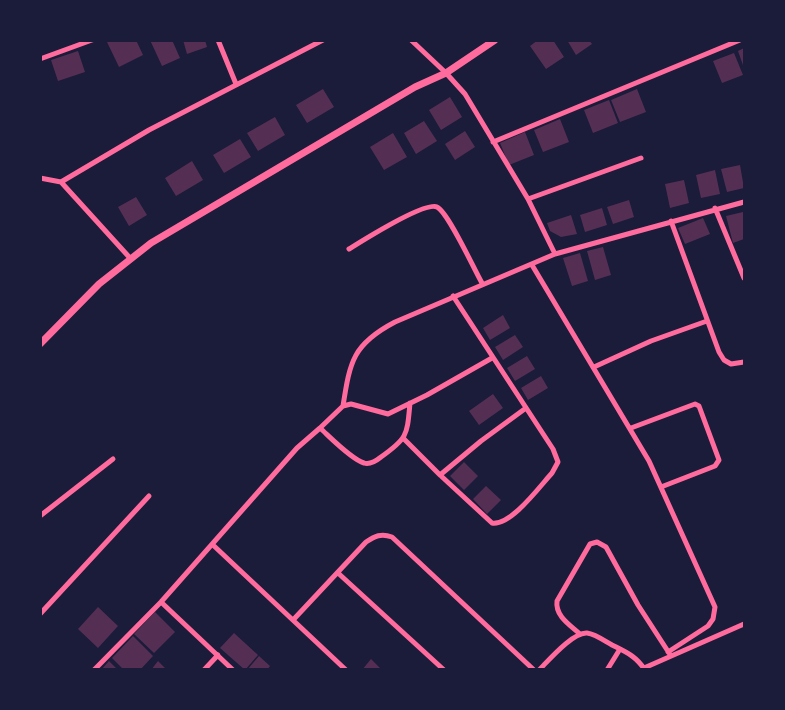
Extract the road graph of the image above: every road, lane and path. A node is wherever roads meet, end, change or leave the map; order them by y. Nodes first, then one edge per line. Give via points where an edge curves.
1 (92, 40) edge
2 (218, 40) edge
3 (323, 40) edge
4 (411, 40) edge
5 (495, 40) edge
6 (740, 40) edge
7 (40, 59) edge
8 (446, 73) junction
9 (236, 84) junction
10 (493, 142) junction
11 (641, 158) dead end
12 (40, 178) edge
13 (61, 182) junction
14 (528, 199) junction
15 (744, 202) edge
16 (715, 208) junction
17 (671, 221) junction
18 (349, 249) dead end
19 (555, 254) junction
20 (130, 258) junction
21 (532, 265) junction
22 (744, 278) edge
23 (482, 284) junction
24 (453, 296) junction
25 (707, 321) junction
26 (40, 345) edge
27 (492, 358) junction
28 (744, 362) edge
29 (594, 367) junction
30 (410, 403) junction
31 (343, 406) junction
32 (526, 408) junction
33 (320, 428) junction
34 (631, 428) junction
35 (404, 439) junction
36 (112, 459) dead end
37 (440, 475) junction
38 (661, 487) junction
39 (149, 496) dead end
40 (40, 516) edge
41 (213, 545) junction
42 (338, 573) junction
43 (161, 602) junction
44 (40, 614) edge
45 (294, 620) junction
46 (744, 624) edge
47 (580, 634) junction
48 (620, 649) junction
49 (670, 654) junction
50 (218, 655) junction
51 (94, 669) edge
52 (204, 669) edge
53 (233, 669) edge
54 (346, 669) edge
55 (444, 669) edge
56 (534, 669) edge
57 (539, 669) edge
58 (607, 669) edge
59 (645, 669) edge

1 - 7 street
2 - 9 street
3 - 9 street
4 - 8 street
5 - 8 street
6 - 10 street
8 - 10 street via 465,94
8 - 20 street via 173,229
9 - 13 street
10 - 14 street
11 - 14 street
12 - 13 street
13 - 20 street
14 - 19 street
15 - 16 street
16 - 17 street
16 - 22 street
17 - 19 street
17 - 25 street
18 - 23 street via 405,216 436,206 448,220
19 - 21 street
20 - 26 street
21 - 23 street
21 - 29 street
23 - 24 street
24 - 27 street
24 - 31 street via 395,322 362,344 347,377
25 - 28 street via 724,360 731,364
25 - 29 street
27 - 30 street
27 - 32 street
29 - 34 street
30 - 31 street via 388,414 356,405
30 - 35 street
31 - 33 street
32 - 37 street
32 - 37 street via 557,460 556,467 504,522 492,523
33 - 35 street via 368,464
33 - 41 street via 290,456
34 - 38 street
34 - 38 street via 695,404 699,406 719,460 716,466
35 - 37 street
36 - 40 street
38 - 49 street via 715,607 708,626
39 - 44 street
41 - 43 street
41 - 45 street
42 - 45 street
42 - 55 street
42 - 56 street via 375,536 392,537
43 - 50 street
43 - 51 street
45 - 54 street
46 - 49 street
47 - 48 street via 588,633
47 - 49 street via 562,618 557,601 590,544 597,542 606,547
47 - 57 street
48 - 58 street
48 - 59 street via 635,657
49 - 59 street
50 - 52 street
50 - 53 street

